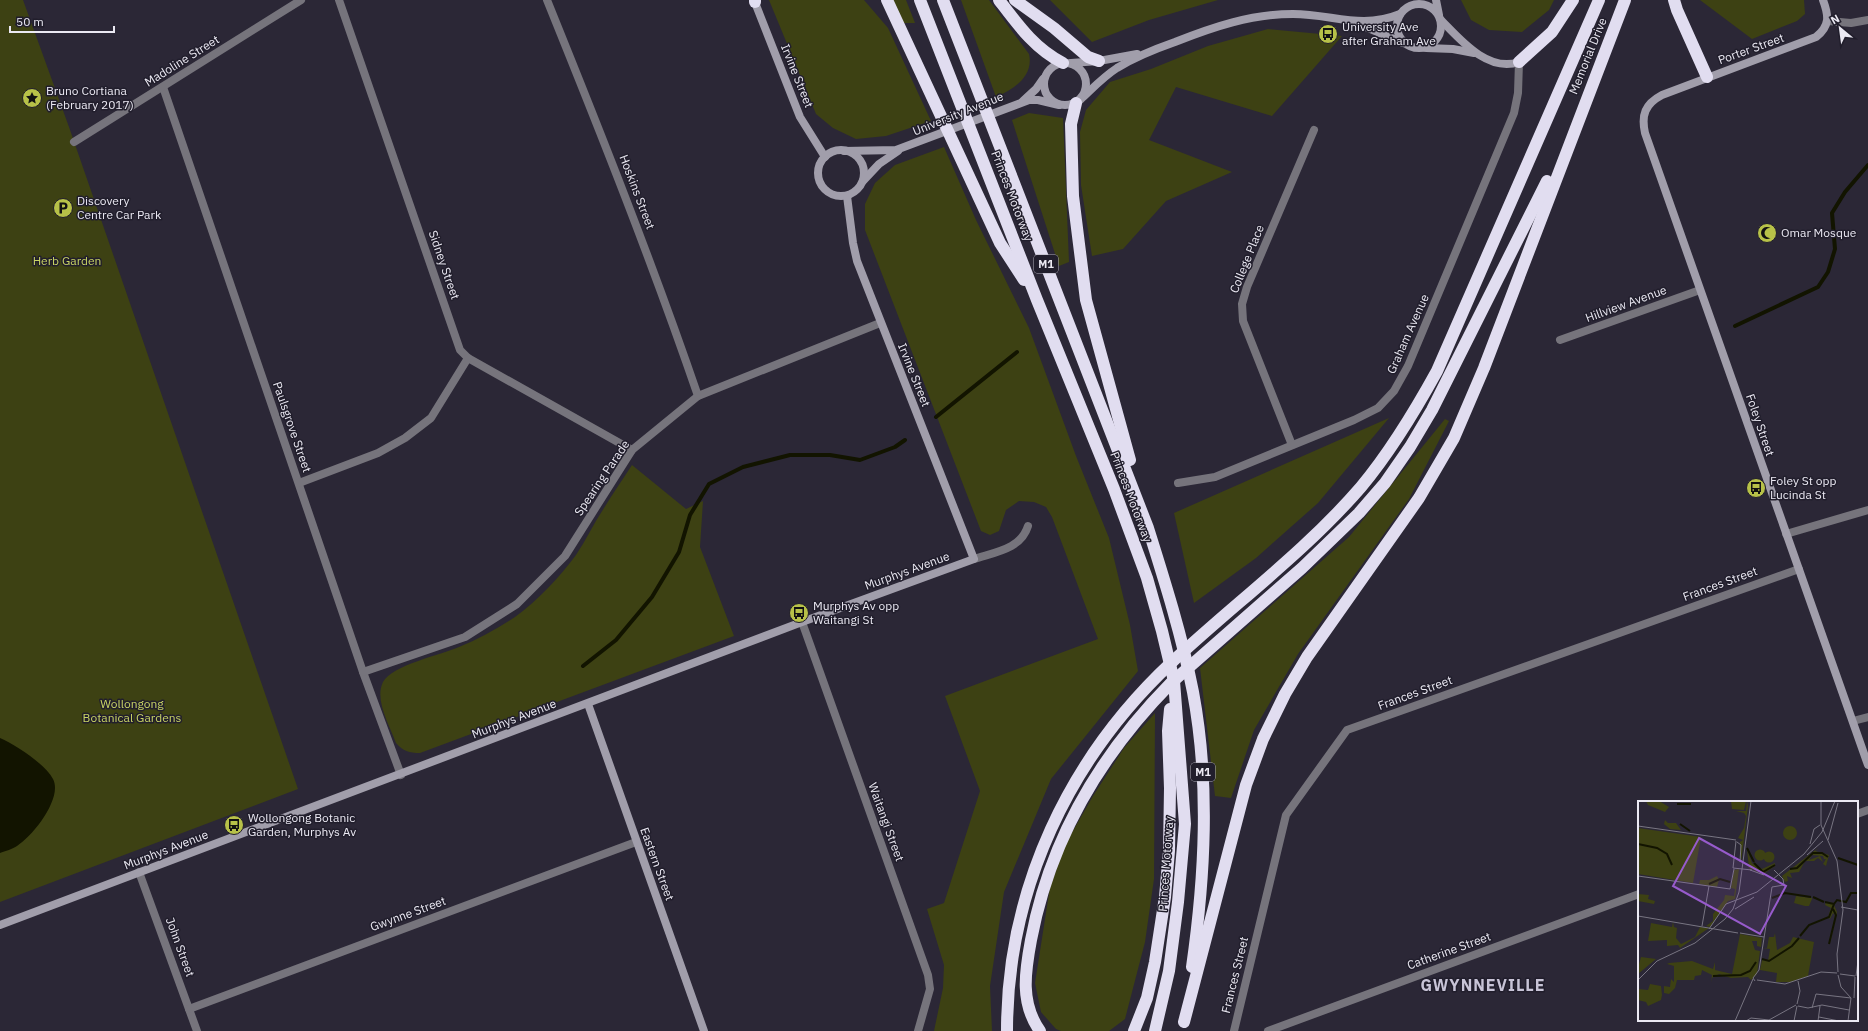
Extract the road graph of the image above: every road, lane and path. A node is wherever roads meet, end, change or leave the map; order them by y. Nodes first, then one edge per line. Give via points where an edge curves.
1 (301, 0) edge
2 (339, 0) edge
3 (547, 0) edge
4 (877, 0) edge
5 (887, 0) edge
6 (920, 0) edge
7 (943, 0) edge
8 (999, 0) edge
9 (1015, 0) edge
10 (1408, 0) edge
11 (1436, 0) edge
12 (1573, 0) edge
13 (1599, 0) edge
14 (1625, 0) edge
15 (1674, 0) edge
16 (1823, 0) edge
17 (755, 1) edge
18 (1402, 13) junction
19 (1439, 18) junction
20 (1868, 20) edge
21 (1353, 21) junction
22 (1828, 21) junction
23 (899, 25) junction
24 (1415, 47) junction
25 (1151, 51) junction
26 (1480, 55) junction
27 (1099, 61) junction
28 (1519, 62) junction
29 (1067, 63) junction
30 (1045, 74) junction
31 (1707, 77) junction
32 (163, 87) junction
33 (1078, 101) junction
34 (1020, 102) junction
35 (1059, 105) junction
36 (1644, 114) joint
37 (1576, 123) junction
38 (1314, 130) dead end
39 (74, 142) dead end
40 (904, 148) junction
41 (844, 151) junction
42 (825, 157) junction
43 (862, 182) junction
44 (847, 196) junction
45 (1700, 290) junction
46 (1037, 300) junction
47 (880, 323) junction
48 (1560, 340) dead end
49 (468, 358) junction
50 (698, 396) junction
51 (1292, 445) junction
52 (632, 450) junction
53 (299, 483) junction
54 (1178, 483) dead end
55 (1868, 510) edge
56 (1028, 526) dead end
57 (1148, 528) junction
58 (1786, 534) junction
59 (974, 559) junction
60 (1799, 569) junction
61 (802, 622) junction
62 (364, 672) junction
63 (1174, 681) junction
64 (588, 704) junction
65 (1868, 717) edge
66 (1853, 721) junction
67 (1868, 765) edge
68 (401, 775) junction
69 (1868, 810) edge
70 (1858, 814) edge
71 (636, 842) junction
72 (139, 872) junction
73 (1638, 894) edge
74 (0, 925) edge
75 (189, 1008) junction
76 (1183, 1027) edge
77 (197, 1031) edge
78 (704, 1031) edge
79 (918, 1031) edge
80 (1007, 1031) edge
81 (1040, 1031) edge
82 (1134, 1031) edge
83 (1155, 1031) edge
84 (1234, 1031) edge
85 (1268, 1031) edge

1 - 32 street, Madoline Street
2 - 49 street, Sidney Street via 460,350
3 - 50 street, Hoskins Street via 611,157
4 - 23 highway
5 - 23 highway
6 - 46 highway, Princes Motorway / M1
7 - 57 highway, Princes Motorway / M1
8 - 29 highway via 1032,42 1052,57
9 - 27 highway via 1088,57
10 - 18 main road
11 - 19 main road
12 - 28 highway via 1552,32
13 - 80 highway, Memorial Drive via 1437,371 1417,408 1376,468 1340,509 1297,552 1172,662 1124,711 1086,763 1047,836 1021,911 1012,957
14 - 37 highway, Memorial Drive
15 - 31 highway
16 - 22 main road
17 - 42 main road, Irvine Street via 800,117
18 - 19 main road via 1409,6 1421,4 1432,8
18 - 21 main road via 1377,22
18 - 24 main road via 1397,21 1398,33 1404,43
19 - 24 main road via 1441,29 1436,40 1427,47
19 - 26 main road
20 - 22 street via 1851,23
21 - 24 main road
21 - 25 main road via 1323,15 1299,14 1255,17 1209,28
22 - 31 main road, Porter Street via 1822,33 1808,41
23 - 46 highway via 1000,243
24 - 26 main road via 1453,48
25 - 27 main road
25 - 33 main road via 1117,68
26 - 28 main road via 1504,64
27 - 29 main road
28 - 51 street, Graham Avenue via 1518,93 1514,113 1408,366 1394,391 1378,408
29 - 30 main road via 1050,68
29 - 33 main road via 1078,66 1085,76 1084,94
30 - 34 main road, University Avenue via 1036,89
30 - 35 main road via 1045,92 1052,102
31 - 36 main road, Porter Street via 1655,99
32 - 39 street, Madoline Street
32 - 53 street, Paulsgrove Street
33 - 35 main road via 1067,106
33 - 57 highway via 1071,124 1073,196 1086,300
34 - 35 main road, University Avenue via 1038,100
34 - 40 main road, University Avenue
36 - 45 main road, Foley Street via 1645,133
37 - 76 highway via 1484,368 1454,438 1419,498 1307,657 1263,739 1246,785
37 - 81 highway via 1432,410 1384,483 1334,538 1151,704 1109,755 1088,789 1069,823 1043,888 1029,950 1025,985 1028,1007
38 - 51 street, College Place via 1242,304 1243,320
40 - 41 main road, University Avenue via 885,152
40 - 43 main road, University Avenue via 880,163
41 - 42 main road via 830,153
41 - 43 main road via 856,156 860,161 864,174
42 - 44 main road via 818,168 819,182 834,196
43 - 44 main road via 854,193
44 - 47 main road, Irvine Street via 857,261
45 - 48 street, Hillview Avenue
45 - 58 main road, Foley Street
46 - 63 highway, Princes Motorway / M1 via 1114,489 1147,578
47 - 50 street, Spearing Parade
47 - 59 main road, Irvine Street
49 - 52 street, Sidney Street
49 - 53 street via 431,418 405,438 378,453
50 - 52 street, Spearing Parade
51 - 54 street, Graham Avenue via 1215,477
52 - 62 street, Spearing Parade via 565,556 517,604 465,637
53 - 62 street, Paulsgrove Street
55 - 58 street
56 - 59 street, Murphys Avenue via 1026,533 1016,544
57 - 76 highway, Princes Motorway / M1 via 1175,612 1193,692 1202,772 1204,860 1200,910
58 - 60 main road, Foley Street
59 - 61 main road, Murphys Avenue
60 - 66 main road, Foley Street
60 - 84 street, Frances Street via 1347,730 1286,815
61 - 64 main road, Murphys Avenue
61 - 79 street, Waitangi Street via 928,975 930,989
62 - 68 street, Paulsgrove Street
63 - 82 highway via 1168,731 1169,852 1165,897 1147,998
63 - 83 highway, Princes Motorway / M1 via 1185,824 1169,971
64 - 68 main road, Murphys Avenue
64 - 71 main road, Eastern Street
65 - 66 street
66 - 67 main road, Foley Street
68 - 72 main road, Murphys Avenue
69 - 70 street
71 - 75 street, Gwynne Street
71 - 78 main road, Eastern Street
72 - 74 main road, Murphys Avenue
72 - 75 street, John Street
73 - 85 street, Catherine Street
75 - 77 street, John Street

